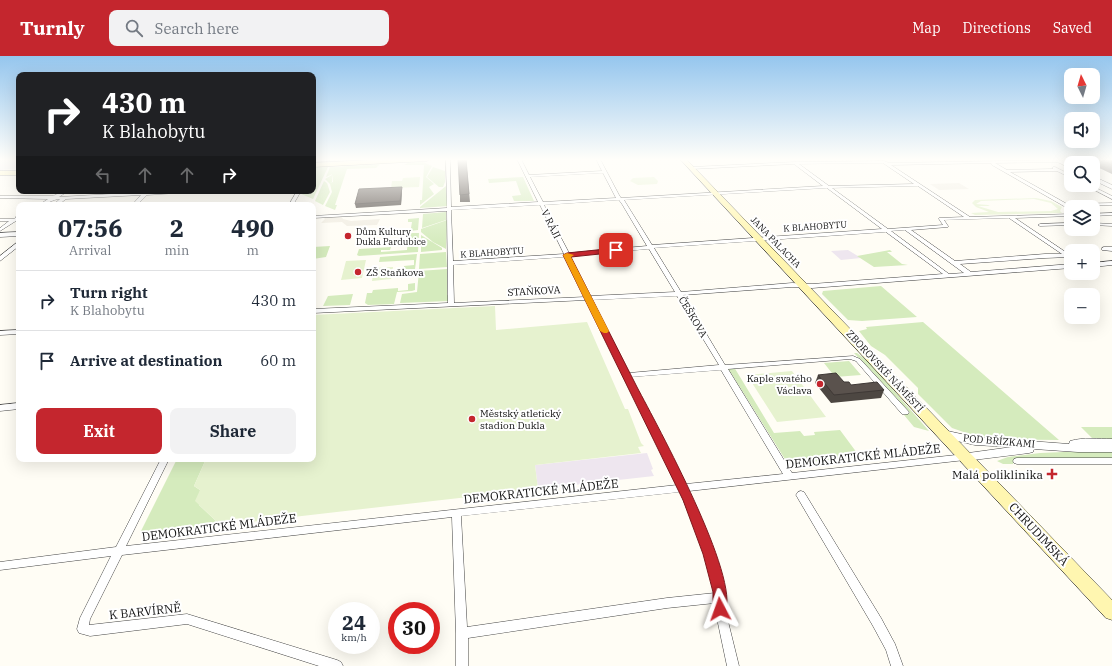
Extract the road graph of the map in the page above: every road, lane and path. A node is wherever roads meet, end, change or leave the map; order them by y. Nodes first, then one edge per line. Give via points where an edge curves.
1 (449, 187) edge
2 (534, 187) edge
3 (612, 187) edge
4 (711, 187) edge
5 (804, 187) edge
6 (829, 187) edge
7 (1035, 187) edge
8 (926, 189) joint
9 (834, 191) junction
10 (1100, 192) edge
11 (716, 193) junction
12 (61, 194) edge
13 (130, 194) edge
14 (145, 194) edge
15 (0, 197) edge
16 (55, 198) junction
17 (65, 198) junction
18 (1112, 198) edge
19 (620, 199) junction
20 (47, 202) edge
21 (59, 202) edge
22 (137, 202) edge
23 (541, 203) junction
24 (1064, 204) edge
25 (1100, 204) edge
26 (1112, 204) edge
27 (450, 208) junction
28 (1112, 214) edge
29 (1064, 215) edge
30 (1100, 215) edge
31 (316, 216) edge
32 (1010, 217) junction
33 (969, 218) junction
34 (0, 220) edge
35 (16, 220) edge
36 (16, 221) edge
37 (1064, 224) edge
38 (1040, 225) dead end
39 (1100, 225) edge
40 (1110, 226) edge
41 (906, 229) junction
42 (0, 230) edge
43 (887, 230) junction
44 (16, 234) edge
45 (0, 235) edge
46 (760, 239) junction
47 (16, 245) edge
48 (930, 246) junction
49 (651, 247) junction
50 (910, 248) junction
51 (1104, 249) dead end
52 (1112, 249) edge
53 (1064, 254) edge
54 (2, 255) edge
55 (567, 255) junction
56 (1064, 257) edge
57 (451, 263) junction
58 (954, 263) junction
59 (1112, 263) edge
60 (1100, 264) edge
61 (1064, 267) edge
62 (970, 274) junction
63 (949, 276) junction
64 (804, 286) junction
65 (679, 294) junction
66 (588, 298) junction
67 (451, 305) junction
68 (316, 311) edge
69 (16, 332) edge
70 (0, 333) edge
71 (723, 367) junction
72 (626, 375) junction
73 (16, 406) edge
74 (0, 408) edge
75 (906, 412) dead end
76 (944, 434) junction
77 (1112, 443) edge
78 (1056, 446) junction
79 (1112, 448) edge
80 (965, 457) junction
81 (1017, 461) dead end
82 (1112, 461) edge
83 (164, 462) edge
84 (789, 476) junction
85 (682, 488) junction
86 (801, 495) dead end
87 (456, 513) junction
88 (119, 551) junction
89 (0, 566) edge
90 (720, 598) junction
91 (1112, 612) edge
92 (462, 633) junction
93 (337, 666) edge
94 (462, 666) edge
95 (733, 666) edge
96 (897, 666) edge

1 - 27 street
2 - 23 street, V RÁJI
3 - 19 street, ČEŠKOVA
4 - 11 main road, JANA PALACHA
5 - 11 street
6 - 9 street
7 - 24 street
8 - 9 street
8 - 33 street
9 - 43 street
10 - 18 street
11 - 19 street
11 - 46 main road, JANA PALACHA
12 - 16 street
13 - 17 street
14 - 22 street
15 - 16 street
16 - 17 street
16 - 20 street
17 - 21 street
19 - 23 street
19 - 49 street, ČEŠKOVA
23 - 27 street
23 - 55 street, V RÁJI
25 - 26 street
27 - 31 street
27 - 57 street
28 - 30 street
29 - 32 street, K BLAHOBYTU
32 - 33 street, K BLAHOBYTU
32 - 53 street
33 - 41 street, K BLAHOBYTU via 941,219 946,226 941,227
34 - 35 street
36 - 42 street
37 - 38 street
39 - 40 street
41 - 43 street, K BLAHOBYTU
41 - 48 street
43 - 46 street, K BLAHOBYTU
43 - 50 street
44 - 45 street
46 - 49 street, K BLAHOBYTU
46 - 64 main road, JANA PALACHA
47 - 54 street
48 - 50 street
48 - 58 street
49 - 55 street, K BLAHOBYTU
49 - 65 street, ČEŠKOVA
50 - 63 street
51 - 52 street
55 - 57 street, K BLAHOBYTU
55 - 66 street, V RÁJI
56 - 58 street
57 - 67 street
58 - 62 street
59 - 60 street
61 - 62 street, STAŇKOVA
62 - 63 street, STAŇKOVA
63 - 64 street, STAŇKOVA
64 - 65 street, STAŇKOVA
64 - 76 main road, ZBOROVSKÉ NÁMĚSTÍ
65 - 66 street, STAŇKOVA
65 - 71 street, ČEŠKOVA
66 - 67 street, STAŇKOVA
66 - 72 street, V RÁJI
67 - 68 street, STAŇKOVA
69 - 70 street
71 - 72 street
71 - 75 street via 853,357
71 - 84 street, ČEŠKOVA
72 - 85 street, V RÁJI
73 - 74 street
76 - 78 street, POD BŘÍZKAMI via 975,441
76 - 80 main road, ZBOROVSKÉ NÁMĚSTÍ
77 - 78 street, POD BŘÍZKAMI via 1091,442
78 - 79 street, POD BŘÍZKAMI
78 - 80 street, POD BŘÍZKAMI
80 - 84 street, DEMOKRATICKÉ MLÁDEŽE
80 - 91 main road, CHRUDIMSKÁ
81 - 82 street, POD BŘÍZKAMI
83 - 88 street
84 - 85 street, DEMOKRATICKÉ MLÁDEŽE
85 - 87 street, DEMOKRATICKÉ MLÁDEŽE
85 - 90 street, V RÁJI via 708,549
86 - 96 street via 877,622
87 - 88 street, DEMOKRATICKÉ MLÁDEŽE
87 - 92 street
88 - 89 street, DEMOKRATICKÉ MLÁDEŽE
88 - 93 street, K BARVÍRNĚ via 85,618 83,629 187,619
90 - 92 street via 666,603
90 - 95 street, V RÁJI via 720,609
92 - 94 street

